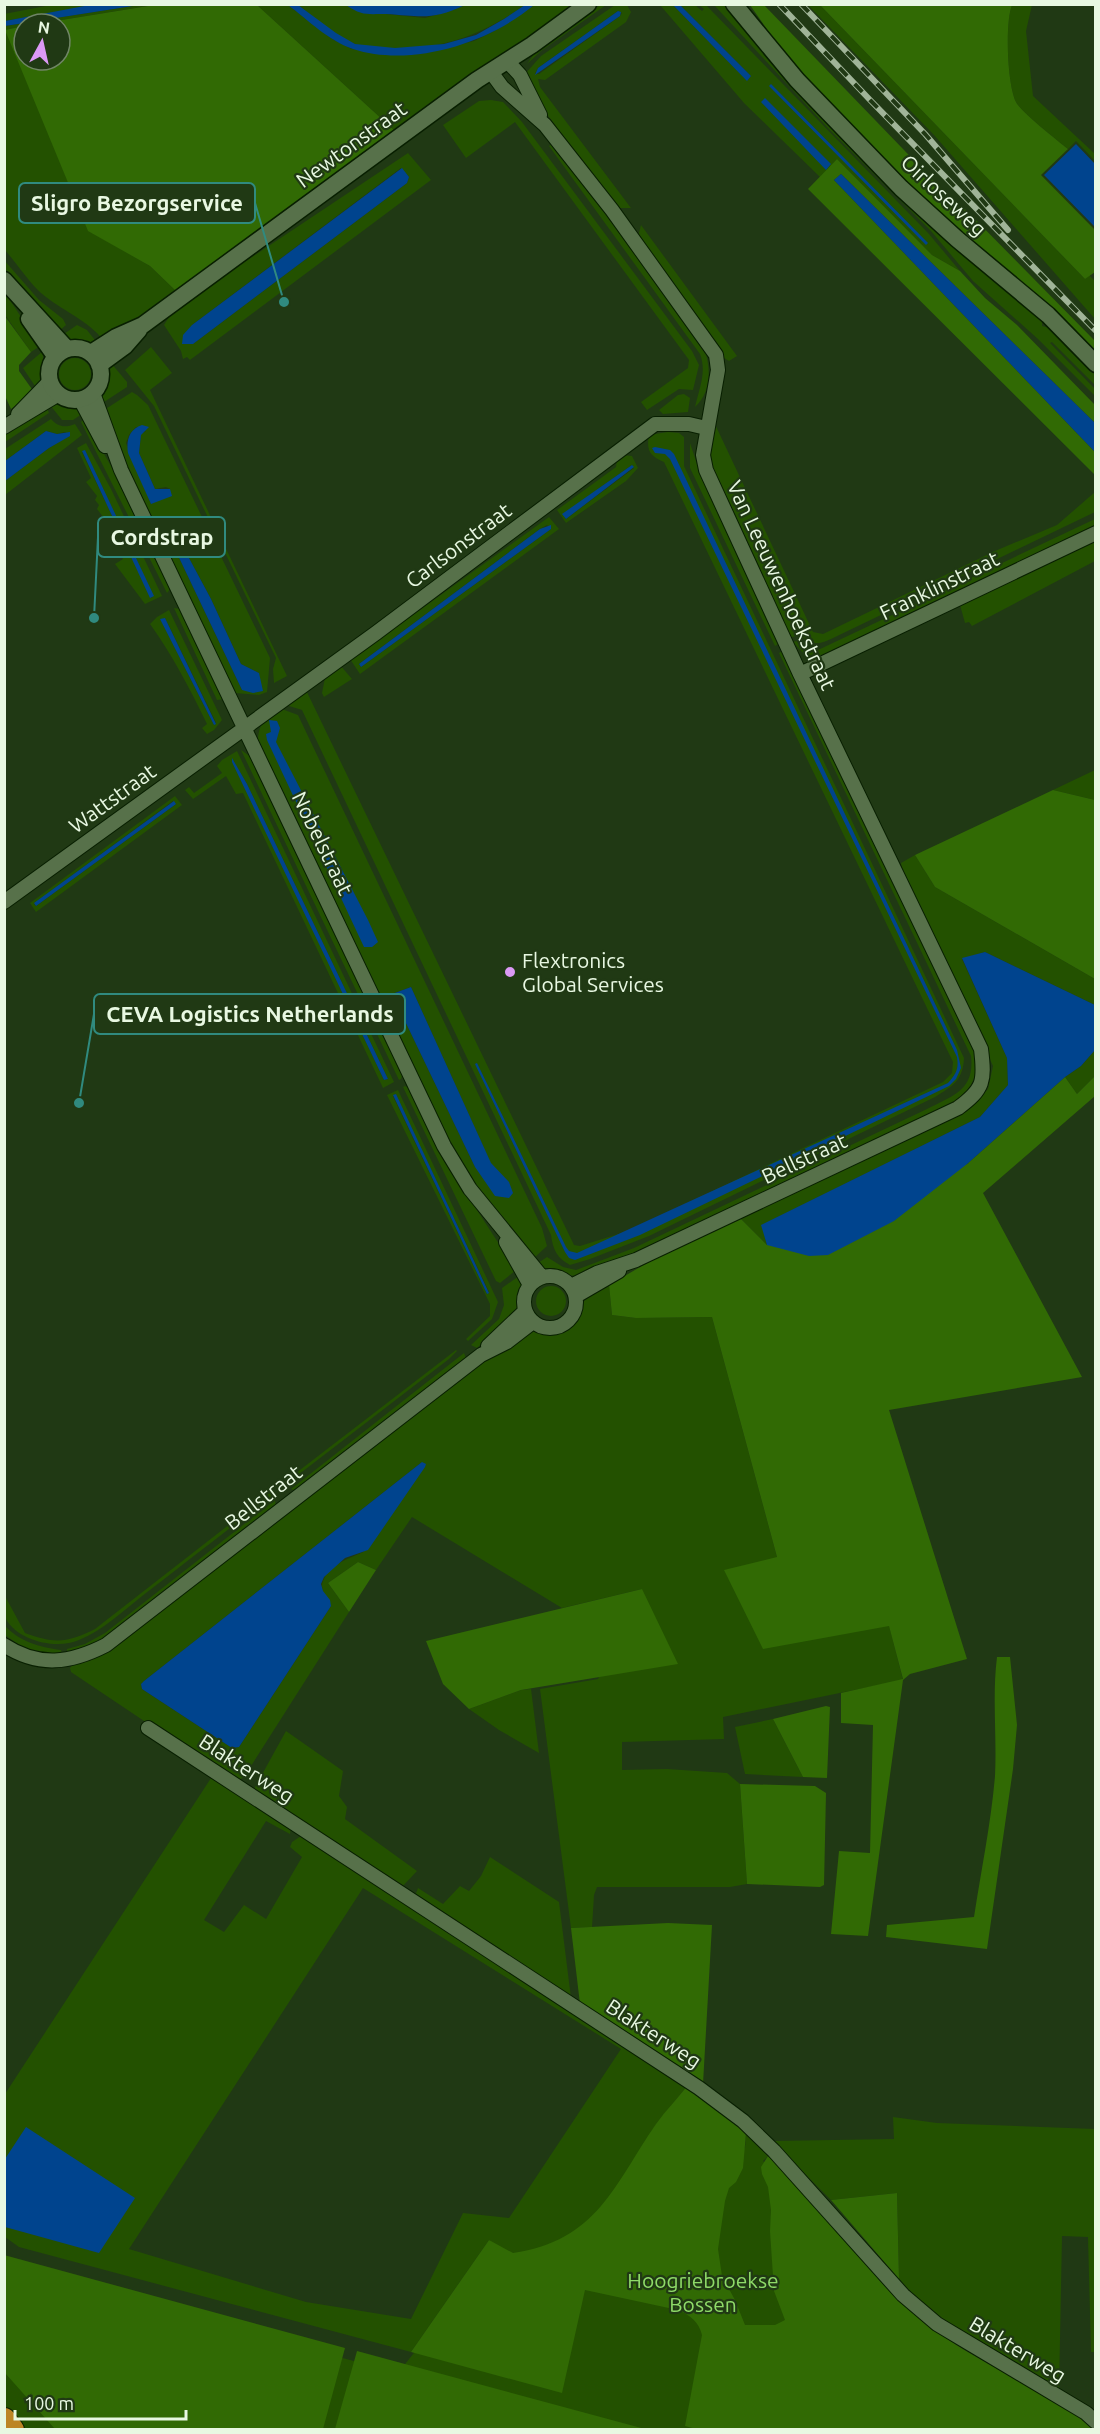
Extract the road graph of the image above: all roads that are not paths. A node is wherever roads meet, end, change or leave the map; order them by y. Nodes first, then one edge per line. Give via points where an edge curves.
1 (588, 4) edge
2 (734, 4) edge
3 (748, 4) edge
4 (773, 50) junction
5 (507, 61) junction
6 (491, 72) junction
7 (545, 125) junction
8 (8, 285) edge
9 (61, 353) junction
10 (95, 359) junction
11 (1095, 364) edge
12 (54, 388) junction
13 (87, 396) junction
14 (9, 424) edge
15 (706, 428) junction
16 (1095, 533) edge
17 (800, 674) junction
18 (244, 729) junction
19 (4, 902) edge
20 (981, 1083) joint
21 (536, 1281) junction
22 (573, 1291) junction
23 (529, 1317) junction
24 (4, 1645) edge
25 (148, 1728) dead end
26 (4, 2420) edge
27 (1095, 2422) edge
28 (12, 2430) edge

1 - 5 street, Newtonstraat
2 - 4 street, Oirloseweg
3 - 4 street, Oirloseweg
4 - 11 street, Oirloseweg via 902,188 957,240 1048,315
5 - 6 street, Newtonstraat
5 - 7 street, Van Leeuwenhoekstraat via 520,75
6 - 7 street, Van Leeuwenhoekstraat via 502,87
6 - 10 street, Newtonstraat via 143,325 116,337
7 - 15 street, Van Leeuwenhoekstraat via 612,210 716,355 718,364
8 - 9 street
9 - 10 street via 79,348
9 - 12 street via 50,368
10 - 13 street via 100,382
12 - 13 street via 69,399
12 - 14 street
13 - 18 street, Nobelstraat via 103,444 121,470
15 - 17 street, Van Leeuwenhoekstraat via 706,470
15 - 18 street, Carlsonstraat via 655,424
16 - 17 street, Franklinstraat
17 - 20 street, Van Leeuwenhoekstraat via 981,1049
18 - 19 street, Wattstraat
18 - 21 street, Nobelstraat via 444,1146
20 - 22 street, Bellstraat via 974,1096 958,1108
21 - 22 street via 558,1277
21 - 23 street via 524,1297
22 - 23 street via 575,1311 567,1323 554,1328 539,1326
23 - 24 street, Bellstraat via 106,1646 65,1661 38,1660
25 - 27 street, Blakterweg via 699,2088 743,2121 774,2151 903,2295 937,2324
26 - 28 highway

